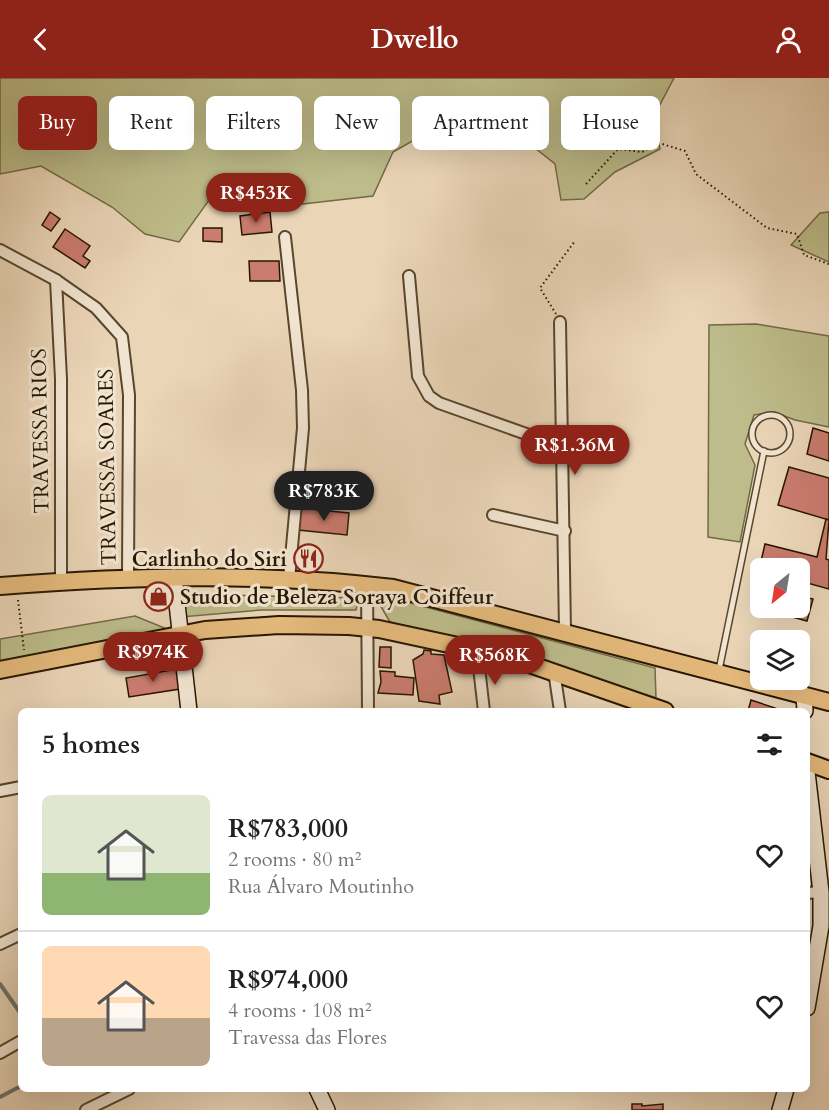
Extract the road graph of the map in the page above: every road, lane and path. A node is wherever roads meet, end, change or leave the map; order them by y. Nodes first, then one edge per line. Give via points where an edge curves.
1 (586, 184) dead end
2 (285, 237) dead end
3 (574, 241) dead end
4 (0, 249) edge
5 (829, 264) edge
6 (409, 276) dead end
7 (56, 280) junction
8 (560, 322) joint
9 (562, 447) junction
10 (764, 451) junction
11 (493, 515) dead end
12 (565, 531) junction
13 (174, 576) junction
14 (128, 577) junction
15 (289, 579) junction
16 (61, 581) junction
17 (8, 585) edge
18 (367, 585) junction
19 (366, 627) junction
20 (565, 631) junction
21 (180, 634) junction
22 (477, 650) junction
23 (25, 664) junction
24 (0, 670) edge
25 (554, 671) junction
26 (718, 674) junction
27 (829, 702) edge
28 (804, 703) edge
29 (189, 708) edge
30 (368, 708) edge
31 (484, 708) edge
32 (560, 708) edge
33 (657, 708) edge
34 (810, 763) edge
35 (829, 770) edge
36 (18, 788) edge
37 (0, 791) edge
38 (811, 829) edge
39 (814, 893) edge
40 (18, 935) edge
41 (0, 944) edge
42 (810, 990) edge
43 (18, 1043) edge
44 (0, 1053) edge
45 (123, 1092) edge
46 (318, 1092) edge
47 (785, 1092) edge
48 (86, 1110) edge
49 (327, 1110) edge
50 (780, 1110) edge

1 - 5 path via 618,149 642,152 659,143 685,151 696,174 768,228 796,234 804,255
2 - 15 street via 303,428
3 - 8 path via 540,288
4 - 7 street, TRAVESSA SOARES
6 - 9 street via 418,376 429,396
7 - 14 street, TRAVESSA SOARES via 96,308 122,338 129,395
7 - 16 street, TRAVESSA RIOS via 61,379
8 - 9 street
9 - 12 street
10 - 10 lane via 781,450 789,439 787,424 770,414 759,419 752,430 754,443
10 - 26 lane
11 - 12 street
12 - 20 street
13 - 14 main road
13 - 15 main road
13 - 21 street
14 - 16 main road
15 - 18 main road
16 - 17 main road
17 - 23 path
18 - 19 street
18 - 20 main road
19 - 21 main road via 279,625
19 - 22 main road
19 - 30 street
20 - 26 main road
21 - 23 main road
21 - 29 street
22 - 25 main road
22 - 31 street
23 - 24 main road
25 - 32 street
25 - 33 main road
26 - 28 main road
27 - 28 main road
34 - 35 main road
36 - 37 street
38 - 39 street
39 - 42 street via 821,926
40 - 41 street
43 - 44 street
45 - 48 street
46 - 49 street
47 - 50 street

